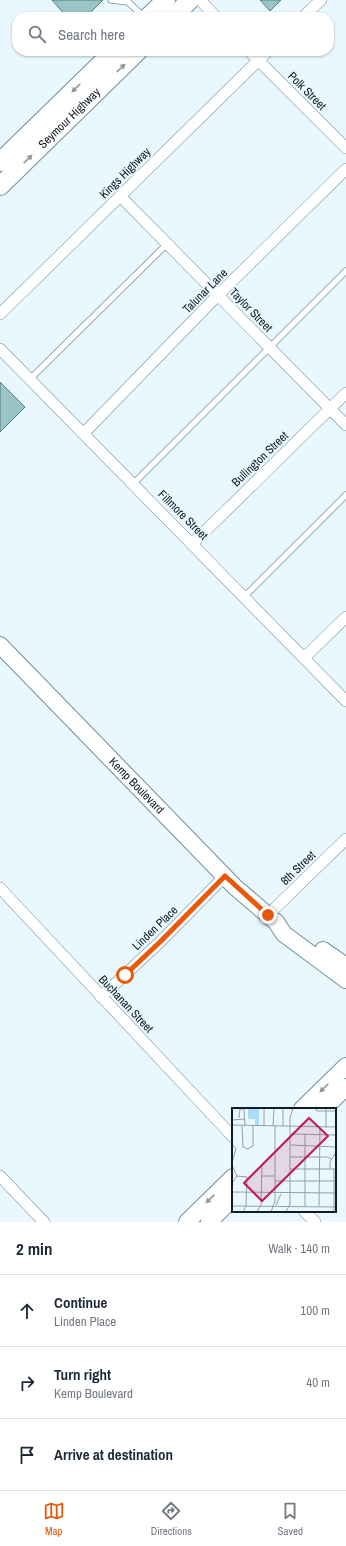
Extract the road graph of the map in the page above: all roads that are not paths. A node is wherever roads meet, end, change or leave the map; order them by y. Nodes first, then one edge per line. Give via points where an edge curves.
1 (111, 0) edge
2 (165, 0) edge
3 (190, 0) edge
4 (200, 0) edge
5 (321, 0) edge
6 (128, 1) edge
7 (139, 12) edge
8 (153, 12) edge
9 (178, 12) edge
10 (211, 12) edge
11 (308, 12) edge
12 (110, 56) edge
13 (132, 56) edge
14 (254, 56) edge
15 (262, 56) edge
16 (258, 60) junction
17 (50, 126) junction
18 (346, 148) edge
19 (0, 162) edge
20 (346, 169) edge
21 (0, 186) edge
22 (120, 196) junction
23 (167, 244) junction
24 (346, 271) edge
25 (218, 295) junction
26 (0, 314) edge
27 (269, 348) junction
28 (0, 349) edge
29 (30, 379) junction
30 (346, 393) edge
31 (330, 409) junction
32 (346, 425) edge
33 (84, 433) junction
34 (133, 484) junction
35 (346, 495) edge
36 (192, 544) junction
37 (244, 597) junction
38 (346, 617) edge
39 (0, 645) edge
40 (304, 658) junction
41 (346, 701) edge
42 (346, 839) edge
43 (225, 876) junction
44 (0, 888) edge
45 (272, 918) junction
46 (346, 966) edge
47 (346, 980) edge
48 (101, 997) junction
49 (346, 1066) edge
50 (346, 1087) edge
51 (303, 1108) edge
52 (325, 1108) edge
53 (232, 1136) edge
54 (0, 1176) edge
55 (232, 1178) edge
56 (232, 1199) edge
57 (305, 1212) edge
58 (44, 1222) edge
59 (187, 1222) edge
60 (209, 1222) edge
61 (315, 1222) edge

1 - 6 lane
2 - 8 main road
3 - 9 main road
4 - 10 street
5 - 11 street
6 - 7 lane
12 -> 17 main road, Seymour Highway
17 -> 13 main road, Seymour Highway
14 - 16 street, Polk Street
15 - 16 street, Kings Highway
16 - 18 street, Polk Street
16 - 22 street, Kings Highway
17 - 19 main road, Seymour Highway
21 -> 17 main road, Seymour Highway
20 - 25 street, Talunar Lane
22 - 23 street, Taylor Street
22 - 26 street, Kings Highway
23 - 25 street, Taylor Street
23 - 29 lane
24 - 27 lane
25 - 27 street, Taylor Street
25 - 33 street, Talunar Lane
27 - 31 street, Taylor Street
27 - 34 lane
28 - 29 street, Fillmore Street
29 - 33 street, Fillmore Street
30 - 31 street, Bullington Street
31 - 32 street, Taylor Street
31 - 36 street, Bullington Street
33 - 34 street, Fillmore Street
34 - 36 street, Fillmore Street
35 - 37 lane
36 - 37 street, Fillmore Street
37 - 40 street, Fillmore Street
38 - 40 street
39 - 43 main road, Kemp Boulevard
40 - 41 street, Fillmore Street
42 - 45 street, 8th Street
43 - 45 main road, Kemp Boulevard
43 - 48 street, Linden Place
44 - 48 street, Buchanan Street
45 - 46 main road, Kemp Boulevard via 292,928
45 - 47 main road, Kemp Boulevard via 284,934
48 - 53 street, Buchanan Street
49 -> 51 main road
50 - 52 main road
54 - 58 street
55 -> 59 main road
56 - 60 main road
57 - 61 street

